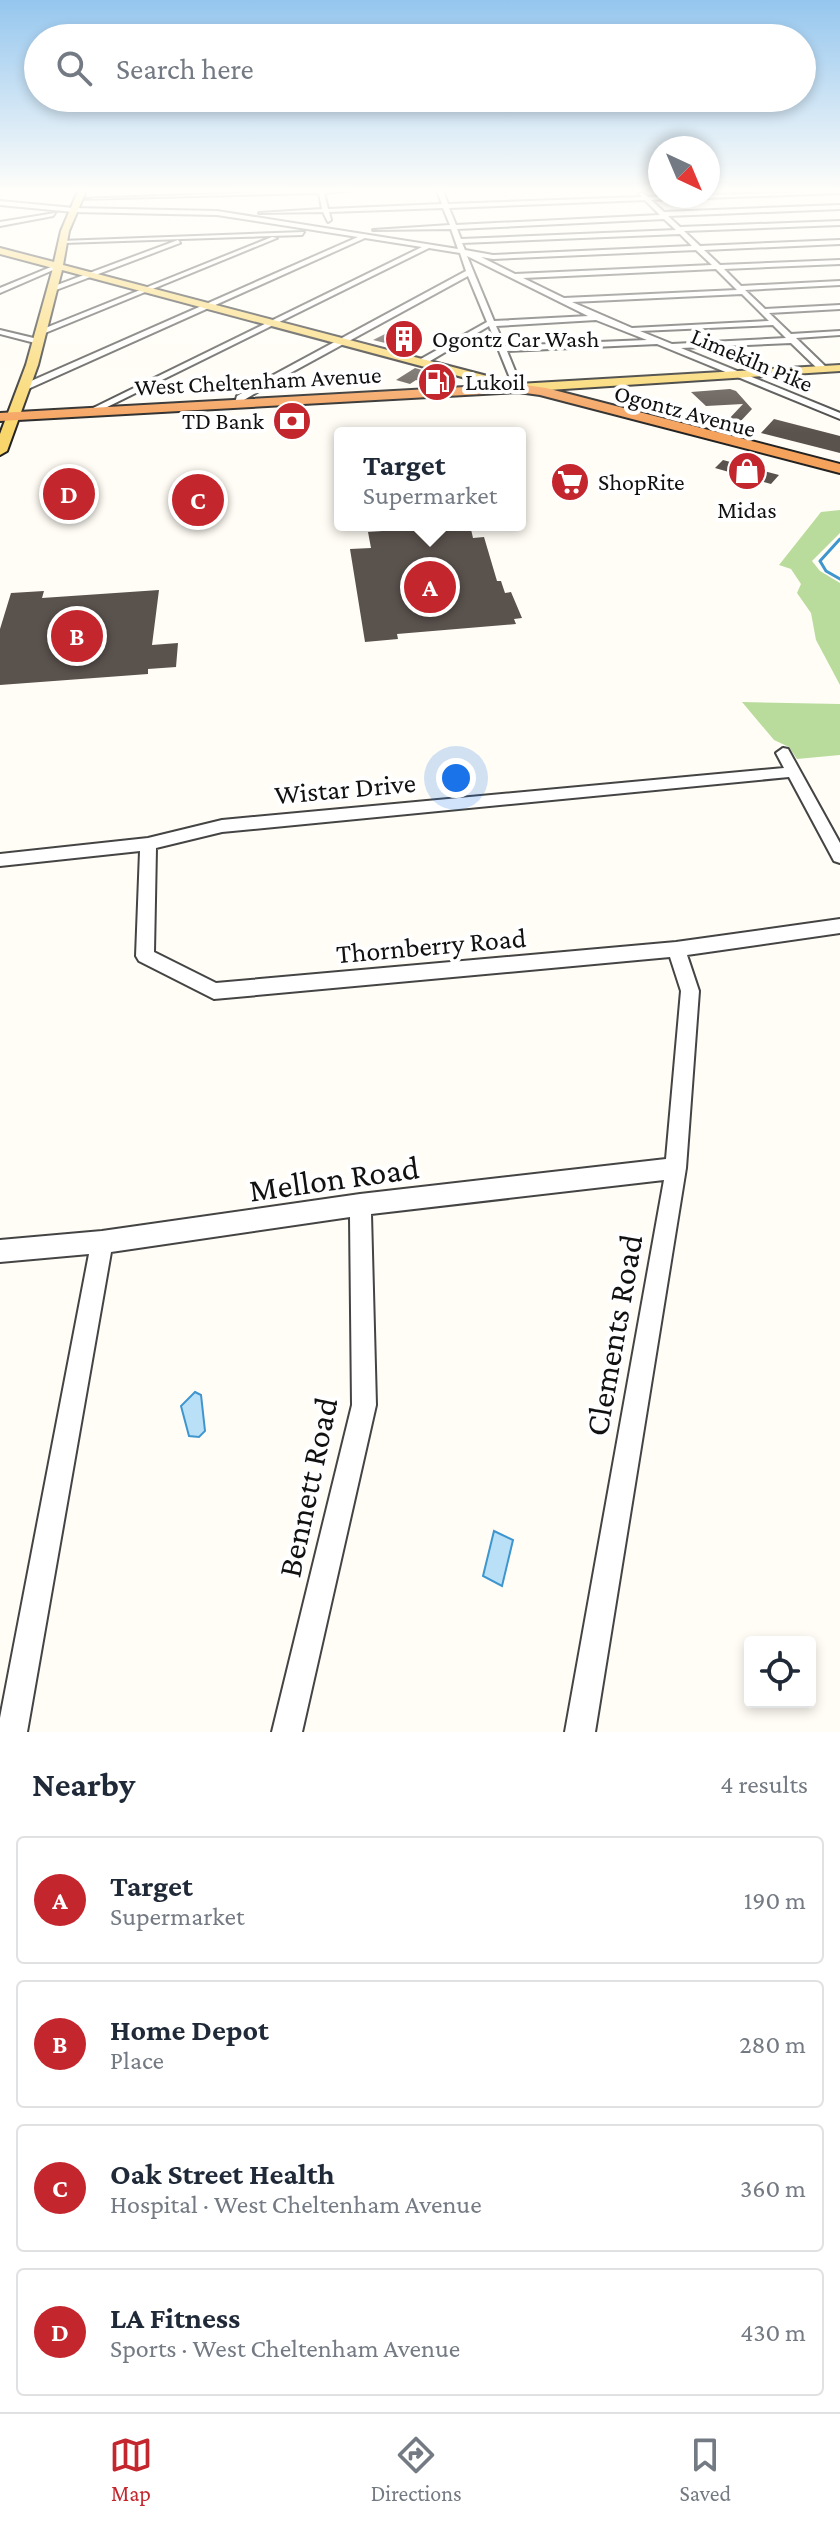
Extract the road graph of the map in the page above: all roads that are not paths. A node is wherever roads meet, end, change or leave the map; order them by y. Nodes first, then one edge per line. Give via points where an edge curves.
1 (44, 272) edge
2 (57, 272) edge
3 (81, 272) edge
4 (95, 272) edge
5 (190, 272) edge
6 (283, 272) edge
7 (376, 272) edge
8 (470, 272) joint
9 (502, 272) edge
10 (607, 272) edge
11 (723, 272) edge
12 (90, 274) junction
13 (511, 276) junction
14 (840, 283) edge
15 (53, 288) junction
16 (147, 289) junction
17 (1, 290) edge
18 (741, 290) junction
19 (564, 301) junction
20 (207, 305) junction
21 (840, 307) edge
22 (763, 311) junction
23 (601, 318) junction
24 (272, 323) junction
25 (492, 323) junction
26 (775, 323) junction
27 (629, 330) junction
28 (0, 332) edge
29 (840, 333) edge
30 (40, 336) junction
31 (791, 338) junction
32 (342, 341) junction
33 (658, 341) junction
34 (672, 347) junction
35 (503, 349) junction
36 (422, 362) junction
37 (840, 368) edge
38 (823, 369) junction
39 (468, 374) junction
40 (734, 374) junction
41 (25, 387) junction
42 (518, 388) junction
43 (461, 391) junction
44 (237, 404) junction
45 (90, 412) junction
46 (840, 416) edge
47 (7, 417) edge
48 (0, 451) edge
49 (840, 469) edge
50 (840, 477) edge
51 (783, 753) dead end
52 (792, 772) junction
53 (148, 844) junction
54 (840, 857) edge
55 (0, 860) edge
56 (840, 926) edge
57 (676, 949) junction
58 (676, 1168) junction
59 (360, 1205) junction
60 (102, 1242) junction
61 (0, 1251) edge
62 (12, 1732) edge
63 (287, 1732) edge
64 (580, 1732) edge

1 - 17 street
2 - 15 main road
3 - 12 main road, Ogontz Avenue
4 - 12 street
5 - 16 street
6 - 20 street
7 - 24 street
8 - 25 street
8 - 32 street
9 - 13 street, Limekiln Pike
10 - 13 street
11 - 18 street
12 - 15 street
12 - 16 main road, Ogontz Avenue
13 - 19 street, Limekiln Pike
14 - 18 street
15 - 30 main road
16 - 20 main road, Ogontz Avenue
16 - 30 street
18 - 19 street
18 - 22 street
19 - 23 street, Limekiln Pike
20 - 24 main road, Ogontz Avenue
20 - 41 street
21 - 22 street
22 - 26 street
23 - 25 street
23 - 27 street, Limekiln Pike
24 - 32 main road, Ogontz Avenue
24 - 45 street
25 - 35 street
25 - 36 street
26 - 27 street
26 - 31 street
27 - 33 street, Limekiln Pike
28 - 30 street
29 - 31 street
30 - 41 main road
31 - 34 street
31 - 38 street
32 - 36 main road, Ogontz Avenue
32 - 44 street
33 - 34 street, Limekiln Pike
33 - 35 street
34 - 40 street, Limekiln Pike
35 - 42 street
36 - 39 main road, Ogontz Avenue
37 - 38 main road
38 - 40 main road
39 - 42 main road, Ogontz Avenue
39 - 43 highway via 477,383
40 - 42 main road
40 - 46 street, Limekiln Pike
41 - 47 main road
42 - 43 highway, West Cheltenham Avenue
42 - 49 highway, Ogontz Avenue
42 - 50 highway, Ogontz Avenue
43 - 44 highway, West Cheltenham Avenue
44 - 45 highway, West Cheltenham Avenue
45 - 47 highway, West Cheltenham Avenue
47 - 48 main road
51 - 52 street
52 - 53 street, Wistar Drive via 222,826
52 - 54 street
53 - 55 street, Wistar Drive
53 - 57 street, Thornberry Road via 145,956 214,991
56 - 57 street, Thornberry Road
57 - 58 street, Clements Road via 690,991
58 - 59 street, Mellon Road
58 - 64 street, Clements Road
59 - 60 street, Mellon Road
59 - 63 street, Bennett Road via 364,1405
60 - 61 street, Mellon Road
60 - 62 street

